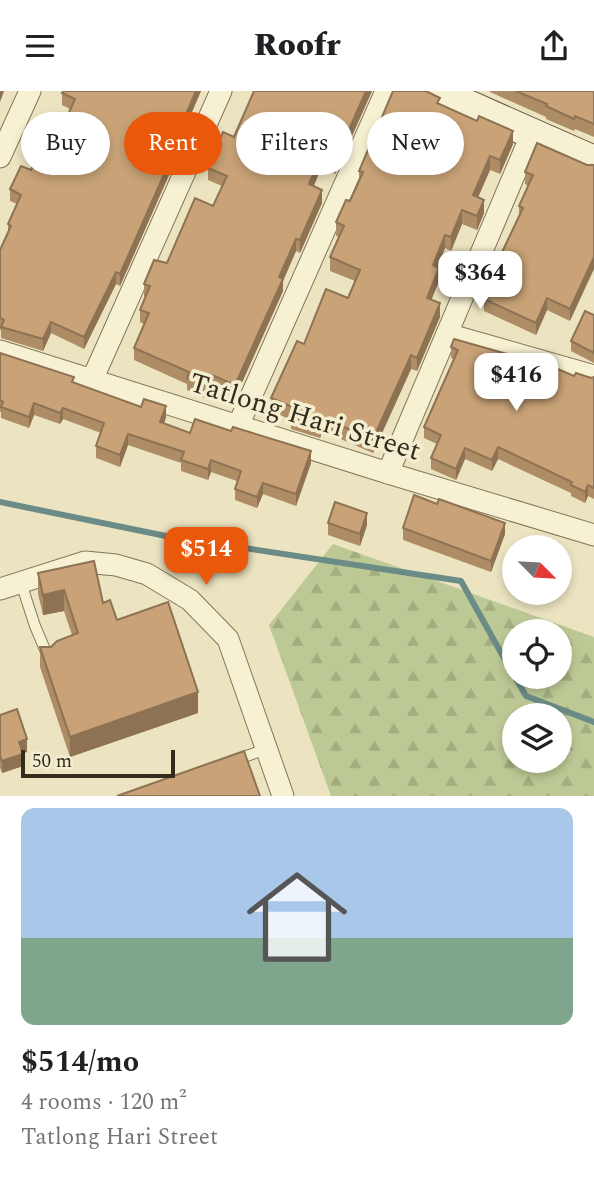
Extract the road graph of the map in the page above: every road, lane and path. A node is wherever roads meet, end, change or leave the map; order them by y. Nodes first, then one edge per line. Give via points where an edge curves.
1 (30, 91) edge
2 (221, 91) edge
3 (386, 91) edge
4 (436, 91) edge
5 (532, 133) junction
6 (0, 157) edge
7 (594, 161) edge
8 (447, 334) junction
9 (0, 351) edge
10 (594, 376) edge
11 (92, 380) junction
12 (237, 426) junction
13 (388, 473) junction
14 (594, 535) edge
15 (21, 583) junction
16 (0, 589) edge
17 (49, 660) edge
18 (266, 750) junction
19 (217, 766) edge
20 (283, 796) edge

1 - 6 street
2 - 11 street
3 - 12 street
4 - 5 street
5 - 7 street
5 - 8 street
8 - 10 street
8 - 13 street
9 - 11 street, Tatlong Hari Street
11 - 12 street, Tatlong Hari Street
12 - 13 street, Tatlong Hari Street
13 - 14 street, Tatlong Hari Street
15 - 16 street
15 - 17 lane
15 - 18 street via 85,562 116,565 147,574 190,600 228,639
18 - 19 lane
18 - 20 street

